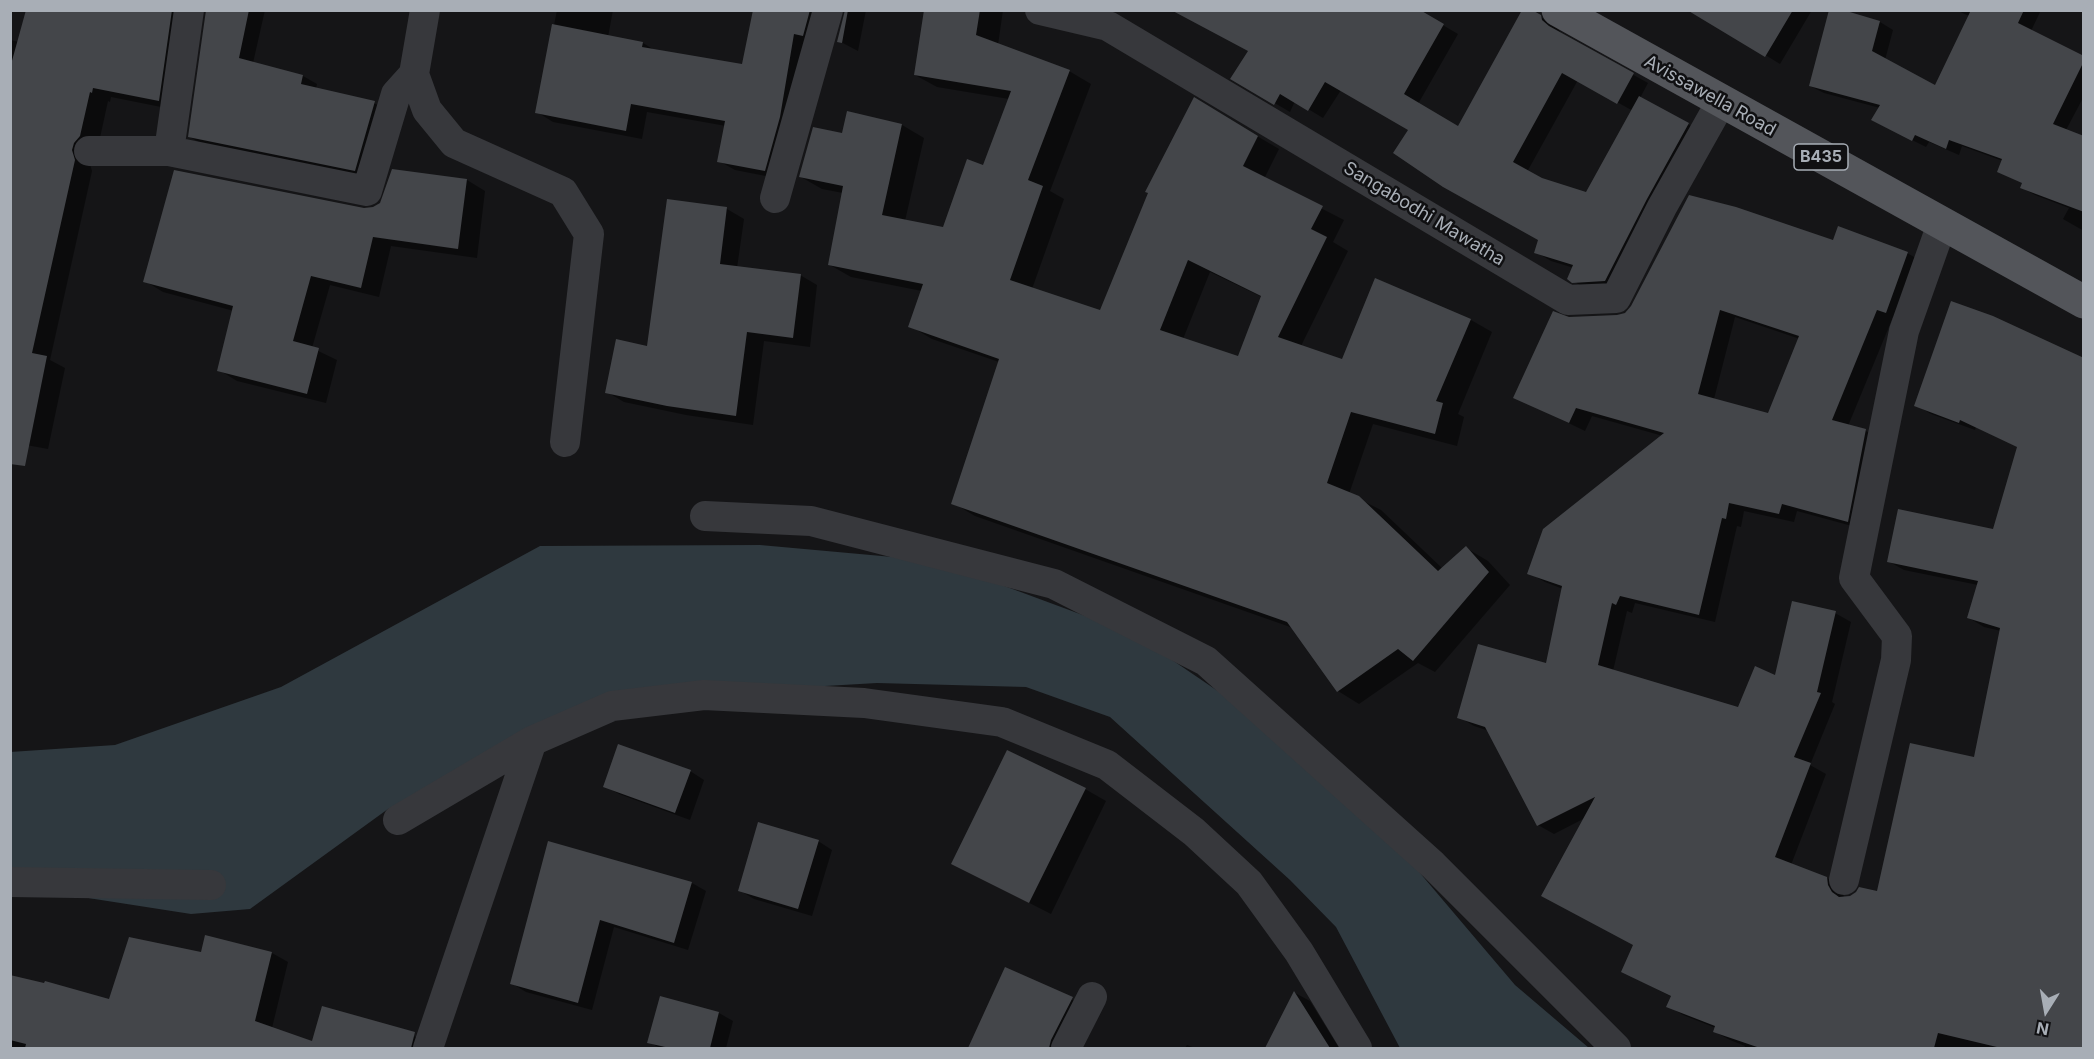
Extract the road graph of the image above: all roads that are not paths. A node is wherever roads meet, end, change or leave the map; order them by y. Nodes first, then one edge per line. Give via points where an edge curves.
1 (189, 10) edge
2 (425, 10) edge
3 (828, 10) edge
4 (1040, 10) edge
5 (1558, 10) edge
6 (414, 74) junction
7 (1721, 102) junction
8 (89, 151) dead end
9 (170, 151) junction
10 (775, 198) dead end
11 (1942, 224) junction
12 (2084, 302) edge
13 (565, 442) dead end
14 (705, 516) dead end
15 (532, 741) junction
16 (398, 820) dead end
17 (1844, 880) dead end
18 (10, 882) edge
19 (211, 885) dead end
20 (1092, 997) dead end
21 (428, 1048) edge
22 (1066, 1048) edge
23 (1357, 1048) edge
24 (1616, 1048) edge

1 - 9 street
2 - 6 street
3 - 10 street
4 - 7 street, Sangabodhi Mawatha via 1108,26 1568,300 1616,298
5 - 7 main road, Avissawella Road / B435
6 - 9 street via 396,94 367,191
6 - 13 street via 426,110 454,143 563,192 589,234
7 - 11 main road, Avissawella Road / B435
8 - 9 street
11 - 12 main road, Avissawella Road / B435
11 - 17 street via 1904,331 1854,578 1897,636 1896,660
14 - 24 street via 811,521 1054,584 1206,661 1433,865
15 - 16 street
15 - 21 street
15 - 23 street via 612,706 704,695 864,703 1002,722 1107,765 1194,832 1249,882 1299,952
18 - 19 street
20 - 22 street

